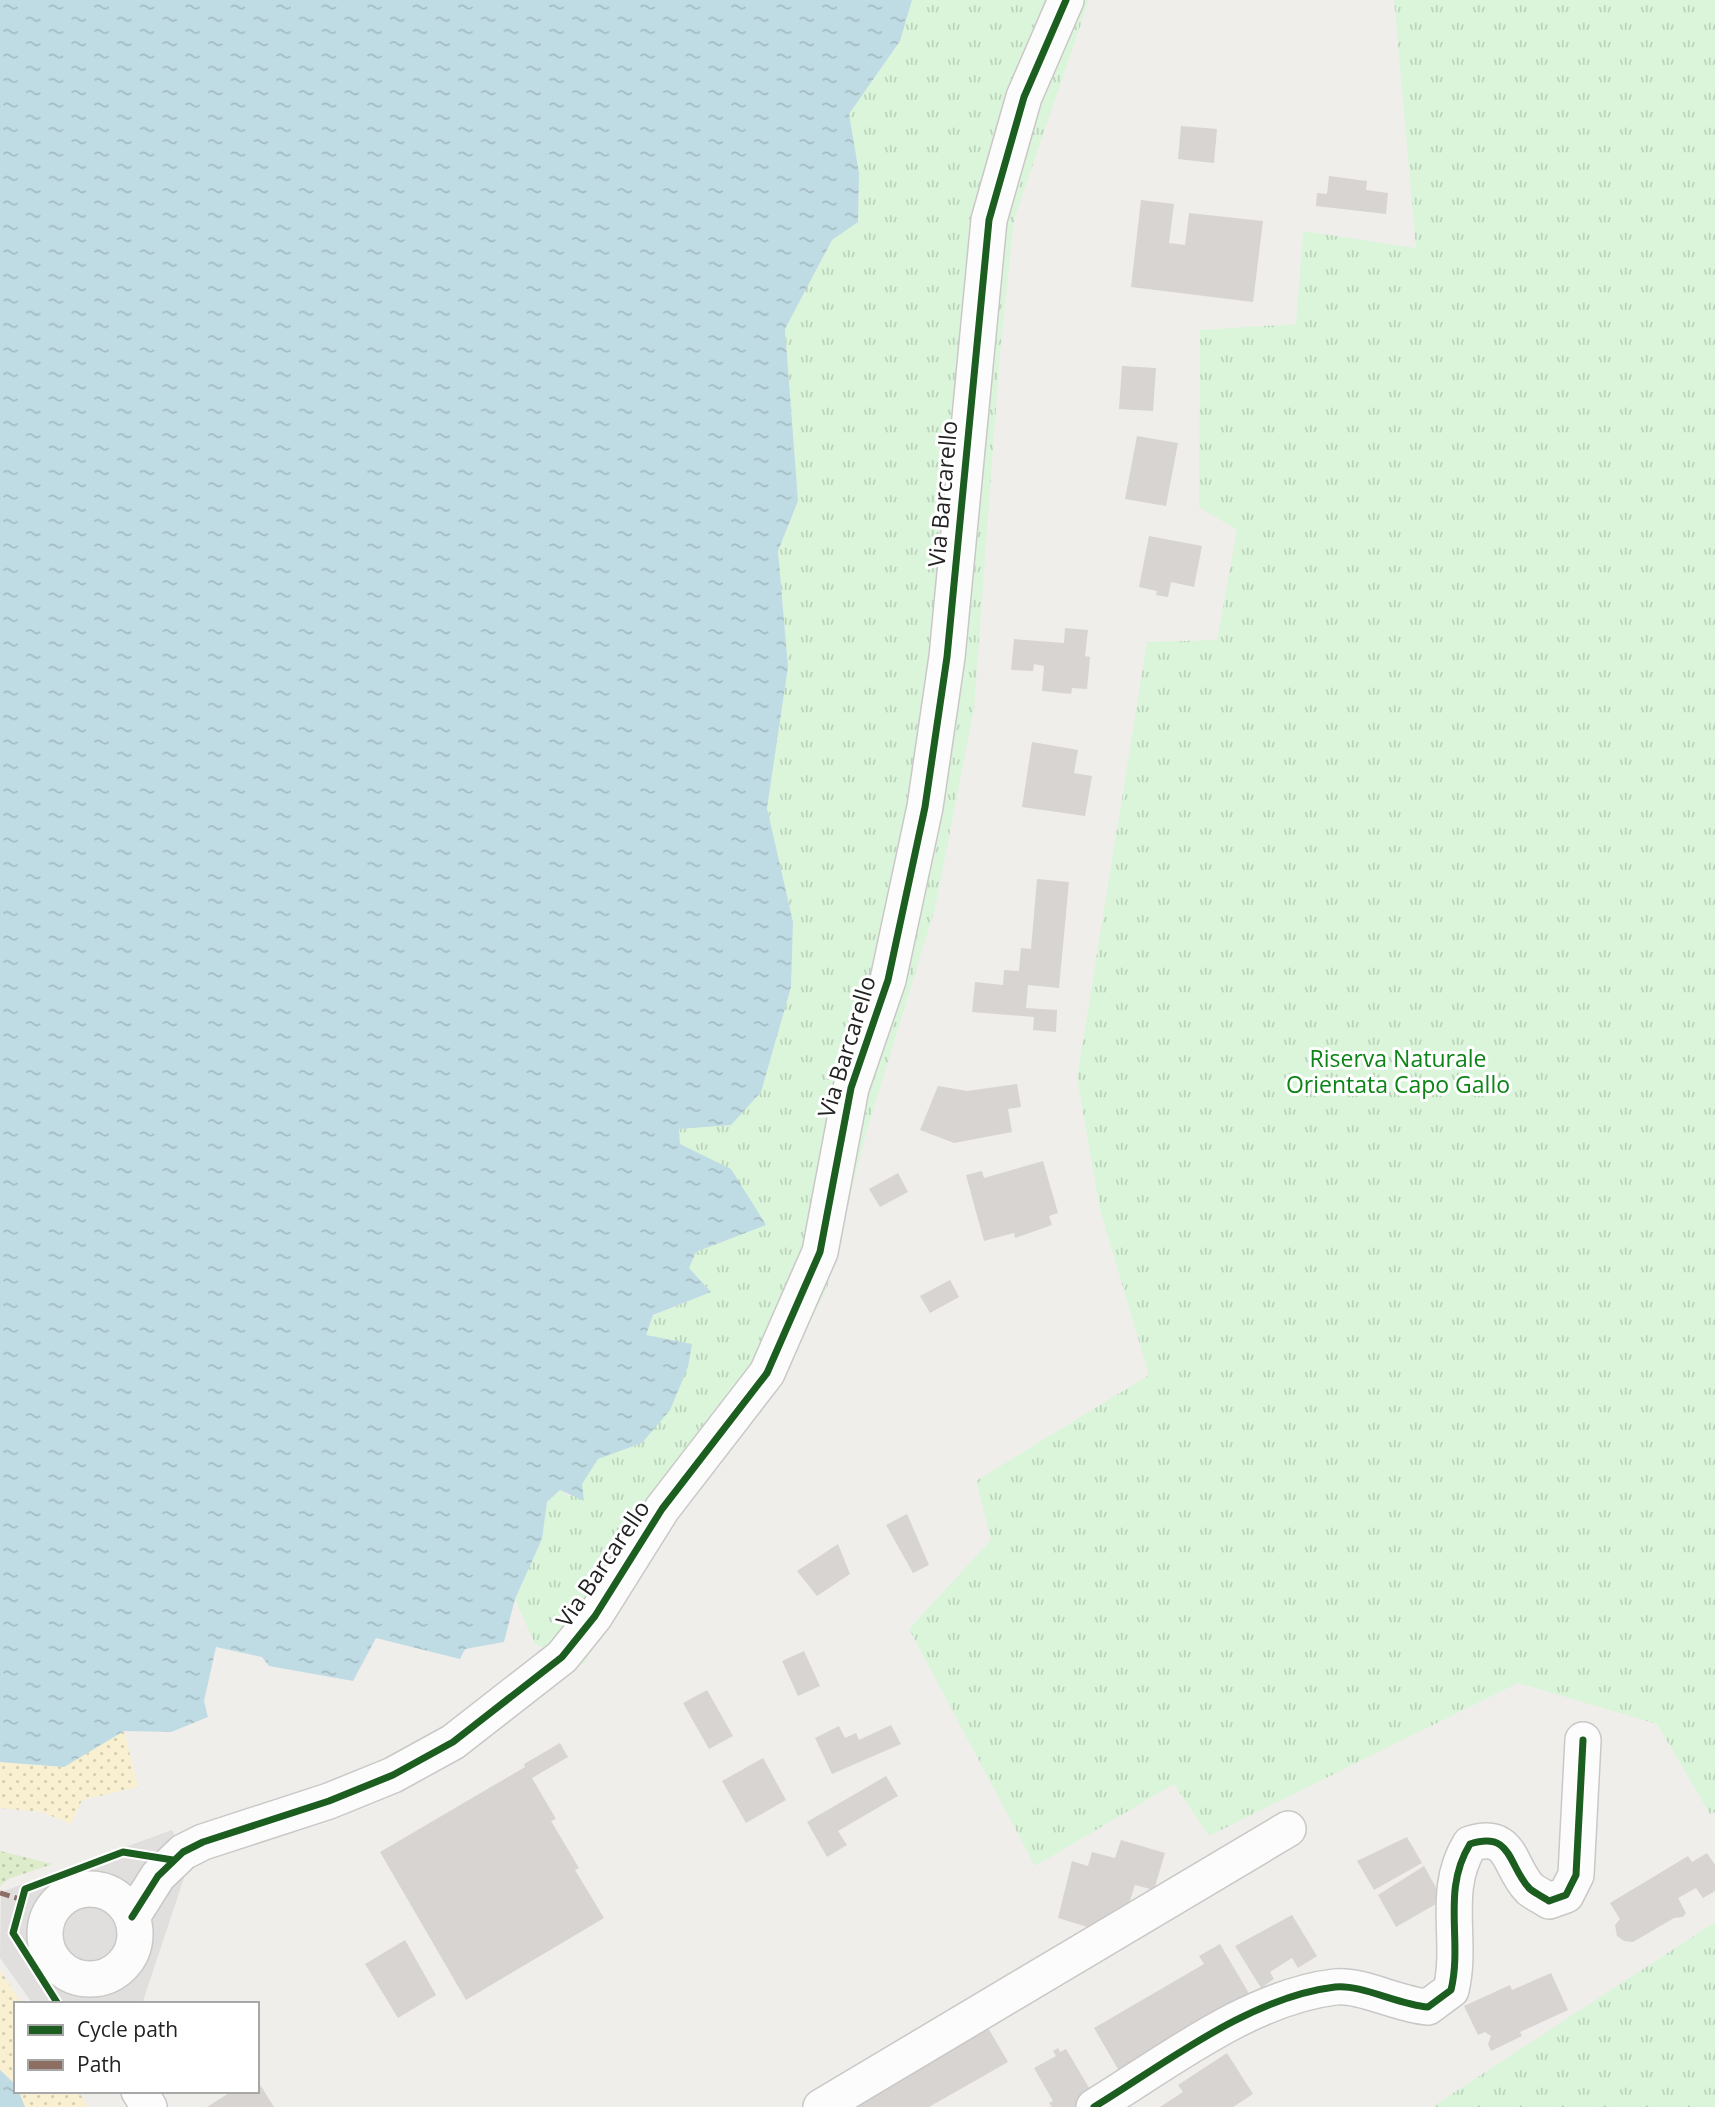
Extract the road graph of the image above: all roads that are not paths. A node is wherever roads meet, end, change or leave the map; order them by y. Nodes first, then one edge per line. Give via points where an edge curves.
1 (1066, 0) edge
2 (1583, 1740) dead end
3 (1289, 1829) dead end
4 (178, 1856) junction
5 (99, 1889) junction
6 (132, 1917) junction
7 (66, 1973) junction
8 (106, 1989) edge
9 (86, 2002) edge
10 (821, 2107) edge
11 (1094, 2107) edge

1 - 4 street, Via Barcarello via 1024,97 989,220 947,657 925,807 888,980 851,1088 820,1252 767,1373 663,1508 595,1616 562,1657 506,1704 453,1742 393,1774 329,1801 203,1842
2 - 11 street via 1576,1875 1566,1895 1549,1901 1529,1888 1508,1850 1482,1840 1470,1844 1460,1859 1453,1891 1457,1967 1451,1990 1428,2007 1337,1986 1252,2010
3 - 10 street
4 - 5 street, Via Barcarello via 126,1882
4 - 6 street via 142,1897
5 - 6 street via 113,1895
5 - 7 street via 69,1894 48,1915 45,1944 51,1959
6 - 8 street via 134,1947
7 - 8 street
7 - 9 street

